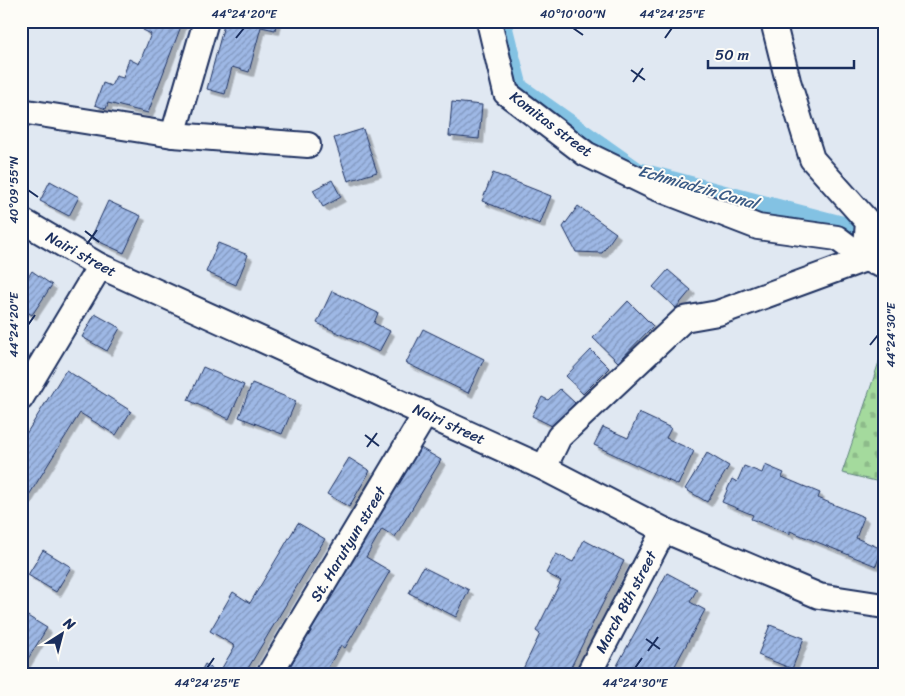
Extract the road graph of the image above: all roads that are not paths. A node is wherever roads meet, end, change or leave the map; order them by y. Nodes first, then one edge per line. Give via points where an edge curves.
1 (206, 21) edge
2 (489, 21) edge
3 (773, 21) edge
4 (21, 111) edge
5 (173, 135) junction
6 (308, 145) dead end
7 (21, 220) edge
8 (874, 262) edge
9 (100, 266) junction
10 (21, 398) edge
11 (426, 413) junction
12 (544, 468) junction
13 (664, 530) junction
14 (884, 606) edge
15 (269, 675) edge
16 (588, 675) edge

1 - 5 street
2 - 8 street, Komitas street via 506,93 586,154 654,188 758,227 837,238
3 - 8 street via 812,159 868,222
4 - 5 street
5 - 6 street
7 - 9 street, Nairi street
8 - 12 street via 718,313 684,319 559,438
9 - 10 street
9 - 11 street, Nairi street
11 - 12 street, Nairi street
11 - 15 street, St. Harutyun street
12 - 13 street, Nairi street
13 - 14 street, Nairi street via 819,596
13 - 16 street, March 8th street

